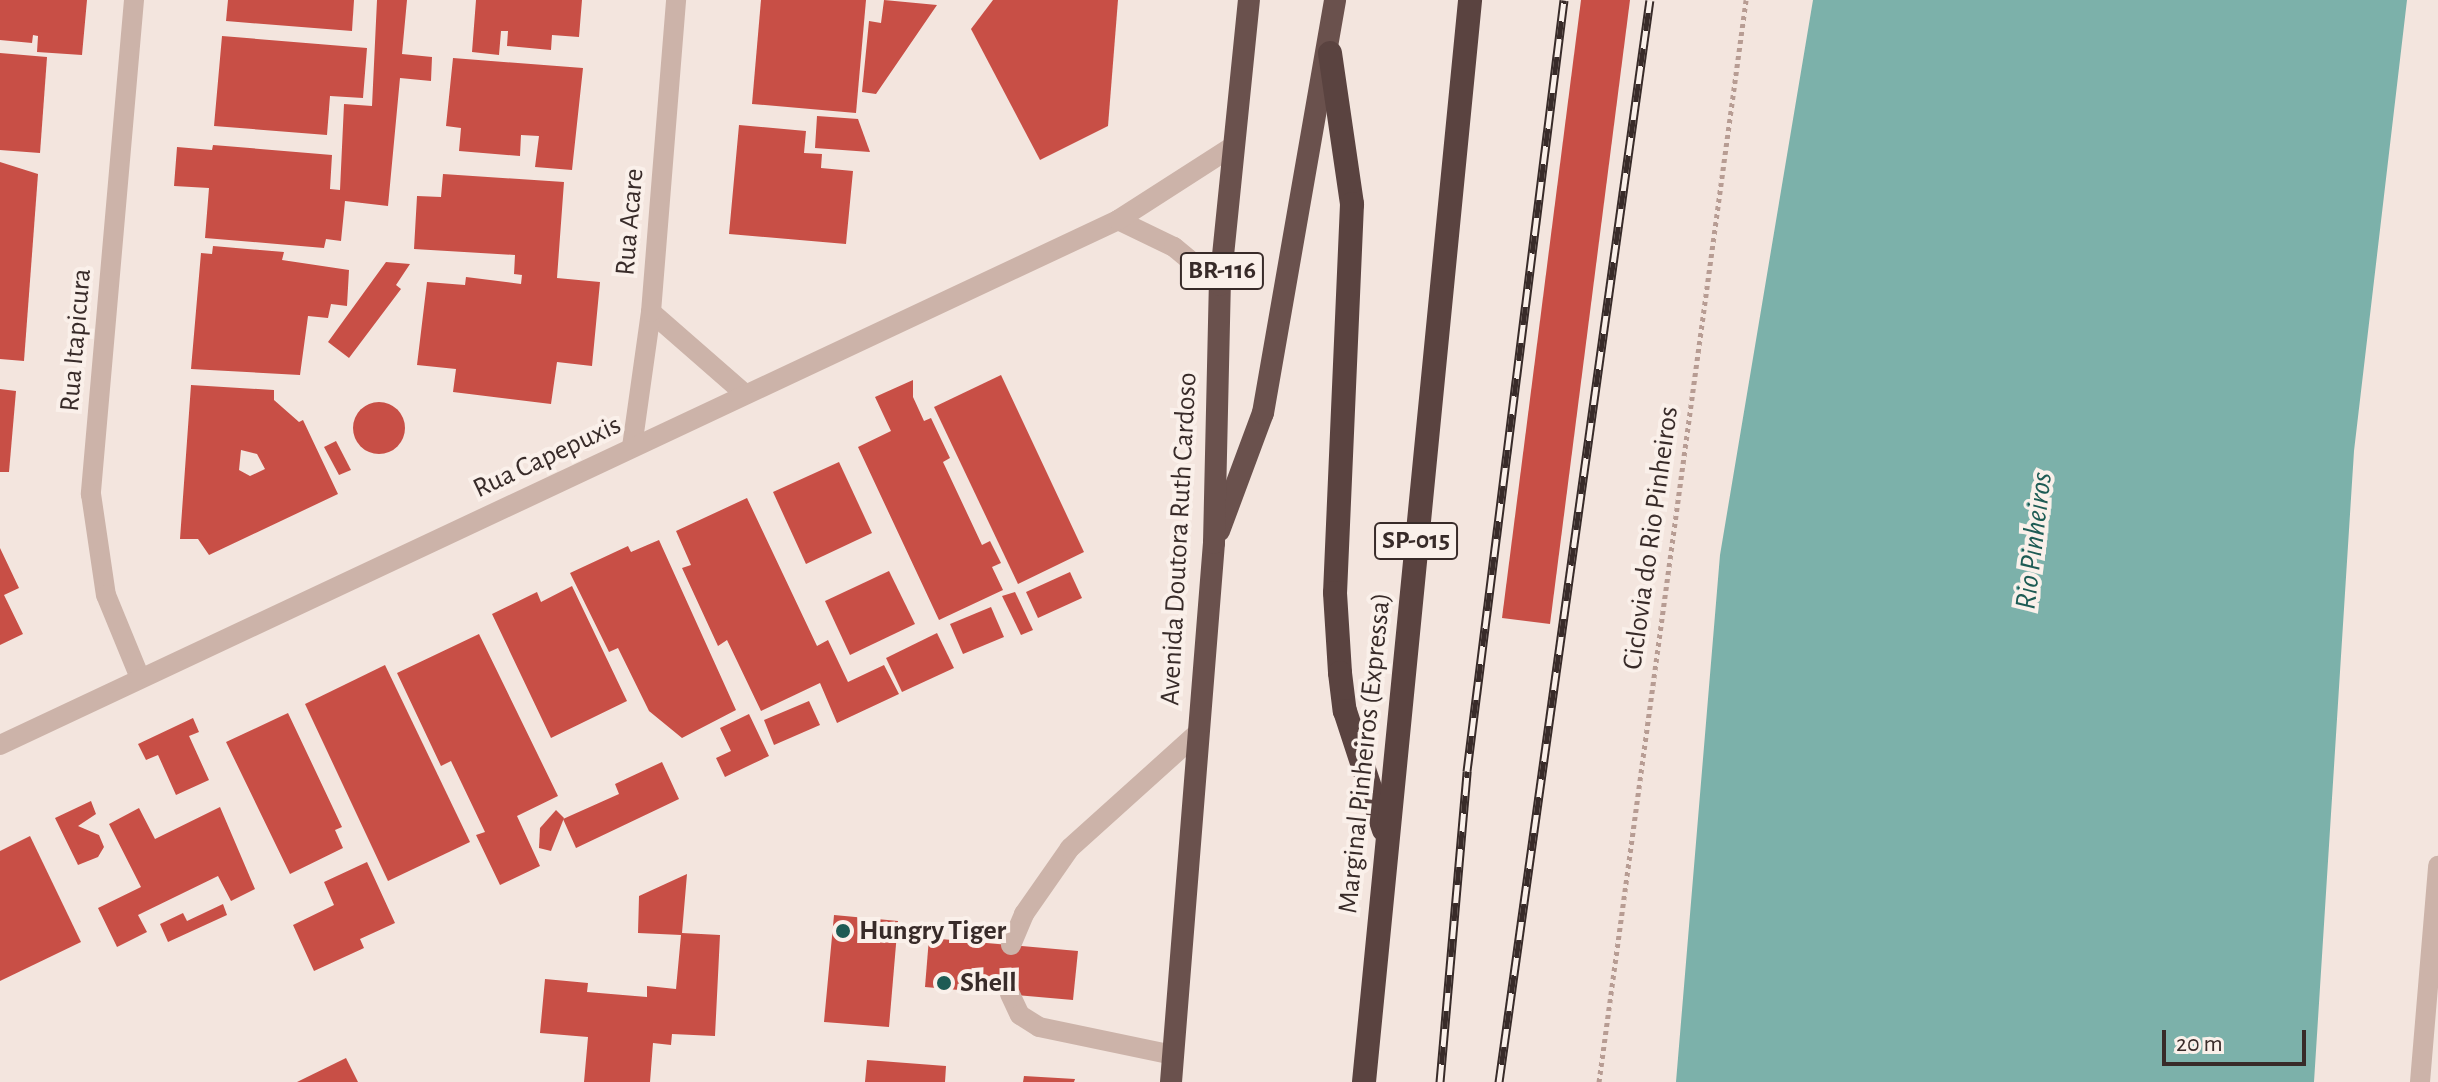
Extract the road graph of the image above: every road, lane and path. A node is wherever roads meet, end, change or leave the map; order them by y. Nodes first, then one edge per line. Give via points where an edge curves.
1 (134, 0) edge
2 (676, 0) edge
3 (1249, 0) edge
4 (1335, 0) edge
5 (1470, 0) edge
6 (1746, 0) edge
7 (1330, 53) junction
8 (1235, 145) junction
9 (1118, 220) junction
10 (1220, 285) junction
11 (651, 312) junction
12 (745, 394) junction
13 (632, 447) junction
14 (1214, 543) junction
15 (140, 678) junction
16 (1199, 732) junction
17 (0, 745) edge
18 (1387, 837) junction
19 (2438, 866) edge
20 (1011, 945) dead end
21 (1010, 994) dead end
22 (1173, 1055) junction
23 (1171, 1082) edge
24 (1364, 1082) edge
25 (1599, 1082) edge
26 (2420, 1082) edge

1 - 15 street, Rua Itapicura via 91,494 106,595
2 - 11 street, Rua Acare
3 - 8 highway, Avenida Doutora Ruth Cardoso / BR-116
4 - 7 highway
5 - 18 highway, Marginal Pinheiros (Expressa) / SP-015
6 - 25 path, Ciclovia do Rio Pinheiros
7 - 14 highway via 1263,413
7 - 18 highway via 1352,204 1335,593 1340,673 1345,711
8 - 9 street, Rua Capepuxis
8 - 10 highway, Avenida Doutora Ruth Cardoso / BR-116
9 - 10 street via 1174,247
9 - 12 street, Rua Capepuxis
10 - 14 highway, Avenida Doutora Ruth Cardoso / BR-116
11 - 12 street
11 - 13 street, Rua Acare
12 - 13 street, Rua Capepuxis
13 - 15 street, Rua Capepuxis
14 - 16 highway, Avenida Doutora Ruth Cardoso / BR-116
15 - 17 street, Rua Capepuxis
16 - 20 street via 1070,848 1024,914
16 - 22 highway, Avenida Doutora Ruth Cardoso / BR-116
18 - 24 highway, Marginal Pinheiros (Expressa) / SP-015
19 - 26 street
21 - 22 street via 1020,1015 1039,1027
22 - 23 highway, Avenida Doutora Ruth Cardoso / BR-116

